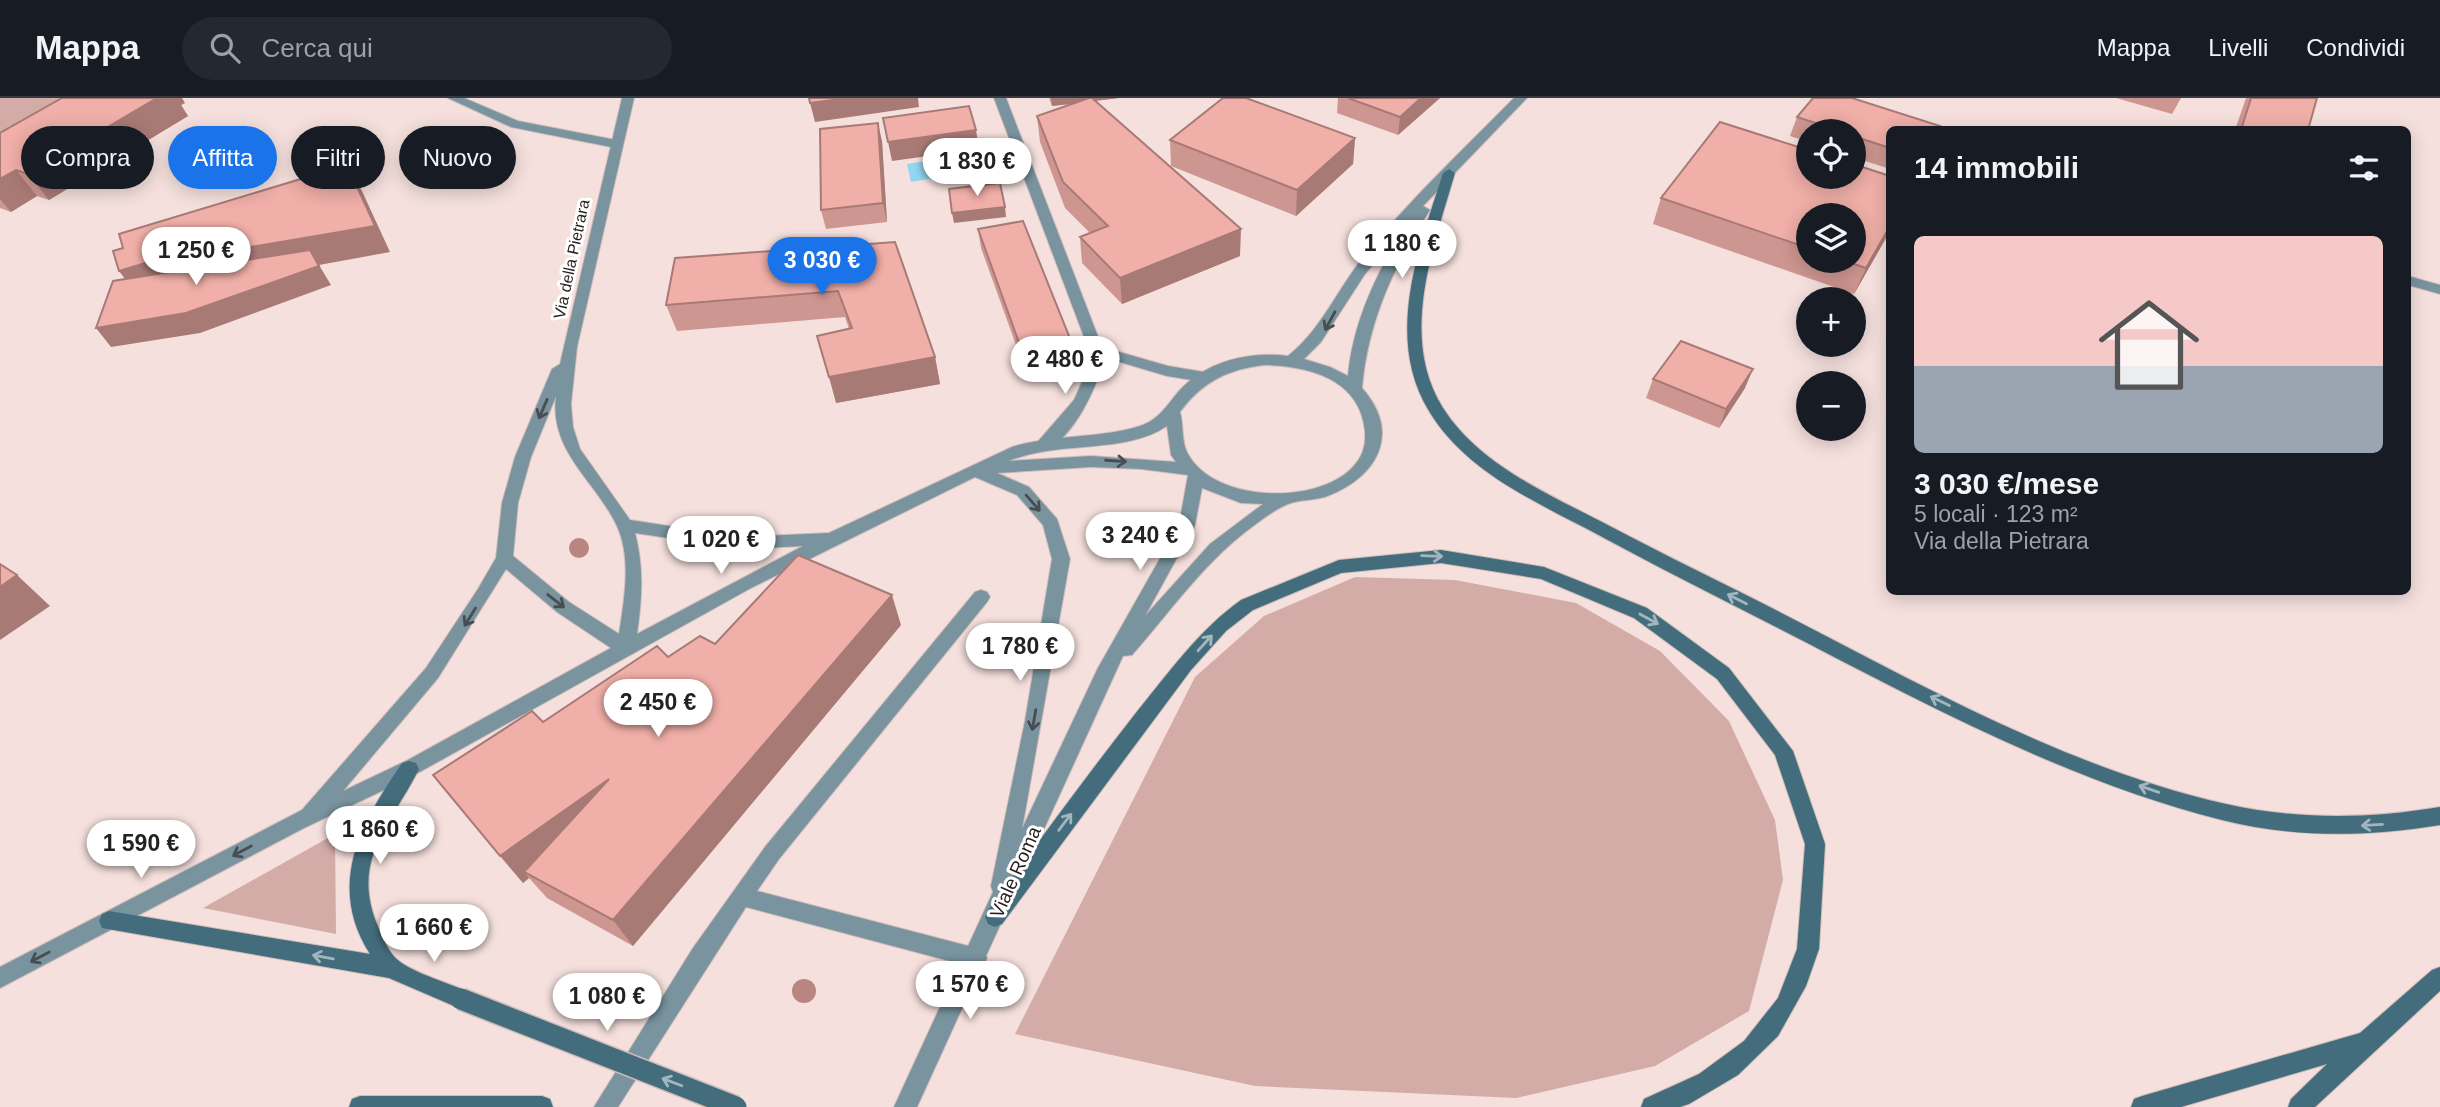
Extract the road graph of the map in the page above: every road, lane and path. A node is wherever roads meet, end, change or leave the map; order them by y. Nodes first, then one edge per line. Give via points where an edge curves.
1 (454, 98) edge
2 (628, 98) edge
3 (1000, 98) edge
4 (1521, 98) edge
5 (616, 144) junction
6 (1449, 173) junction
7 (2411, 281) edge
8 (2440, 290) edge
9 (570, 347) junction
10 (1096, 350) junction
11 (1292, 361) junction
12 (1204, 377) junction
13 (1354, 388) junction
14 (1173, 414) junction
15 (1043, 445) junction
16 (975, 470) junction
17 (1193, 473) junction
18 (1281, 501) junction
19 (625, 525) junction
20 (833, 538) junction
21 (504, 558) junction
22 (981, 597) dead end
23 (626, 648) junction
24 (1104, 673) junction
25 (409, 769) junction
26 (2440, 816) edge
27 (302, 820) junction
28 (741, 896) junction
29 (995, 917) junction
30 (109, 921) junction
31 (976, 958) junction
32 (390, 968) junction
33 (2440, 977) edge
34 (0, 978) edge
35 (2366, 1042) junction
36 (360, 1107) edge
37 (367, 1107) edge
38 (542, 1107) edge
39 (605, 1107) edge
40 (736, 1107) edge
41 (905, 1107) edge
42 (1651, 1107) edge
43 (2142, 1107) edge
44 (2298, 1107) edge

1 - 5 street via 515,124
2 - 5 street, Via della Pietrara
3 - 10 street
4 - 6 street
5 - 9 street, Via della Pietrara
6 -> 11 street via 1367,261 1314,345
6 - 13 street via 1405,238 1367,315
26 -> 6 main road via 2356,826 2287,823 2206,807 2129,782 1887,676 1505,477 1470,451 1445,422 1427,390 1414,343 1415,289
7 - 8 street
9 - 19 street via 565,427 579,461
9 -> 21 street via 513,486
10 - 12 street
10 - 15 street via 1091,387 1080,406
11 - 12 street via 1230,365
11 - 13 street via 1325,371
12 - 14 street via 1185,393
13 - 18 street via 1375,422 1375,441 1368,459 1354,476 1334,488 1309,498
14 - 15 street via 1140,432
14 - 17 street via 1171,433 1177,452
15 - 16 street
16 -> 17 street via 1083,460 1166,465
16 - 20 street
16 -> 29 street via 1023,491 1051,523 1061,559
17 - 18 street via 1234,495
17 - 24 street, Viale Roma via 1187,525
18 - 24 street, Viale Roma via 1227,538
19 - 20 street via 741,542
19 - 23 street via 634,571
20 - 23 street
21 -> 23 street via 563,607
21 -> 27 street via 432,673
22 - 28 street via 803,811
23 - 25 street
24 - 29 street, Viale Roma
25 - 27 street
25 - 32 main road via 374,824 361,855 357,889 367,929
27 -> 30 street
28 - 31 street
28 - 39 street
29 - 31 street, Viale Roma
29 -> 42 main road via 1188,662 1244,607 1329,567 1382,558 1458,557 1540,573 1605,596 1662,626 1734,682 1783,749 1813,830 1819,872 1815,915 1804,963 1788,999 1742,1060 1704,1086
32 -> 30 main road
30 -> 34 street
31 - 41 street, Viale Roma
40 -> 32 main road, bridge
33 - 35 main road
35 - 43 main road
35 - 44 main road
36 - 37 main road
37 - 38 main road

